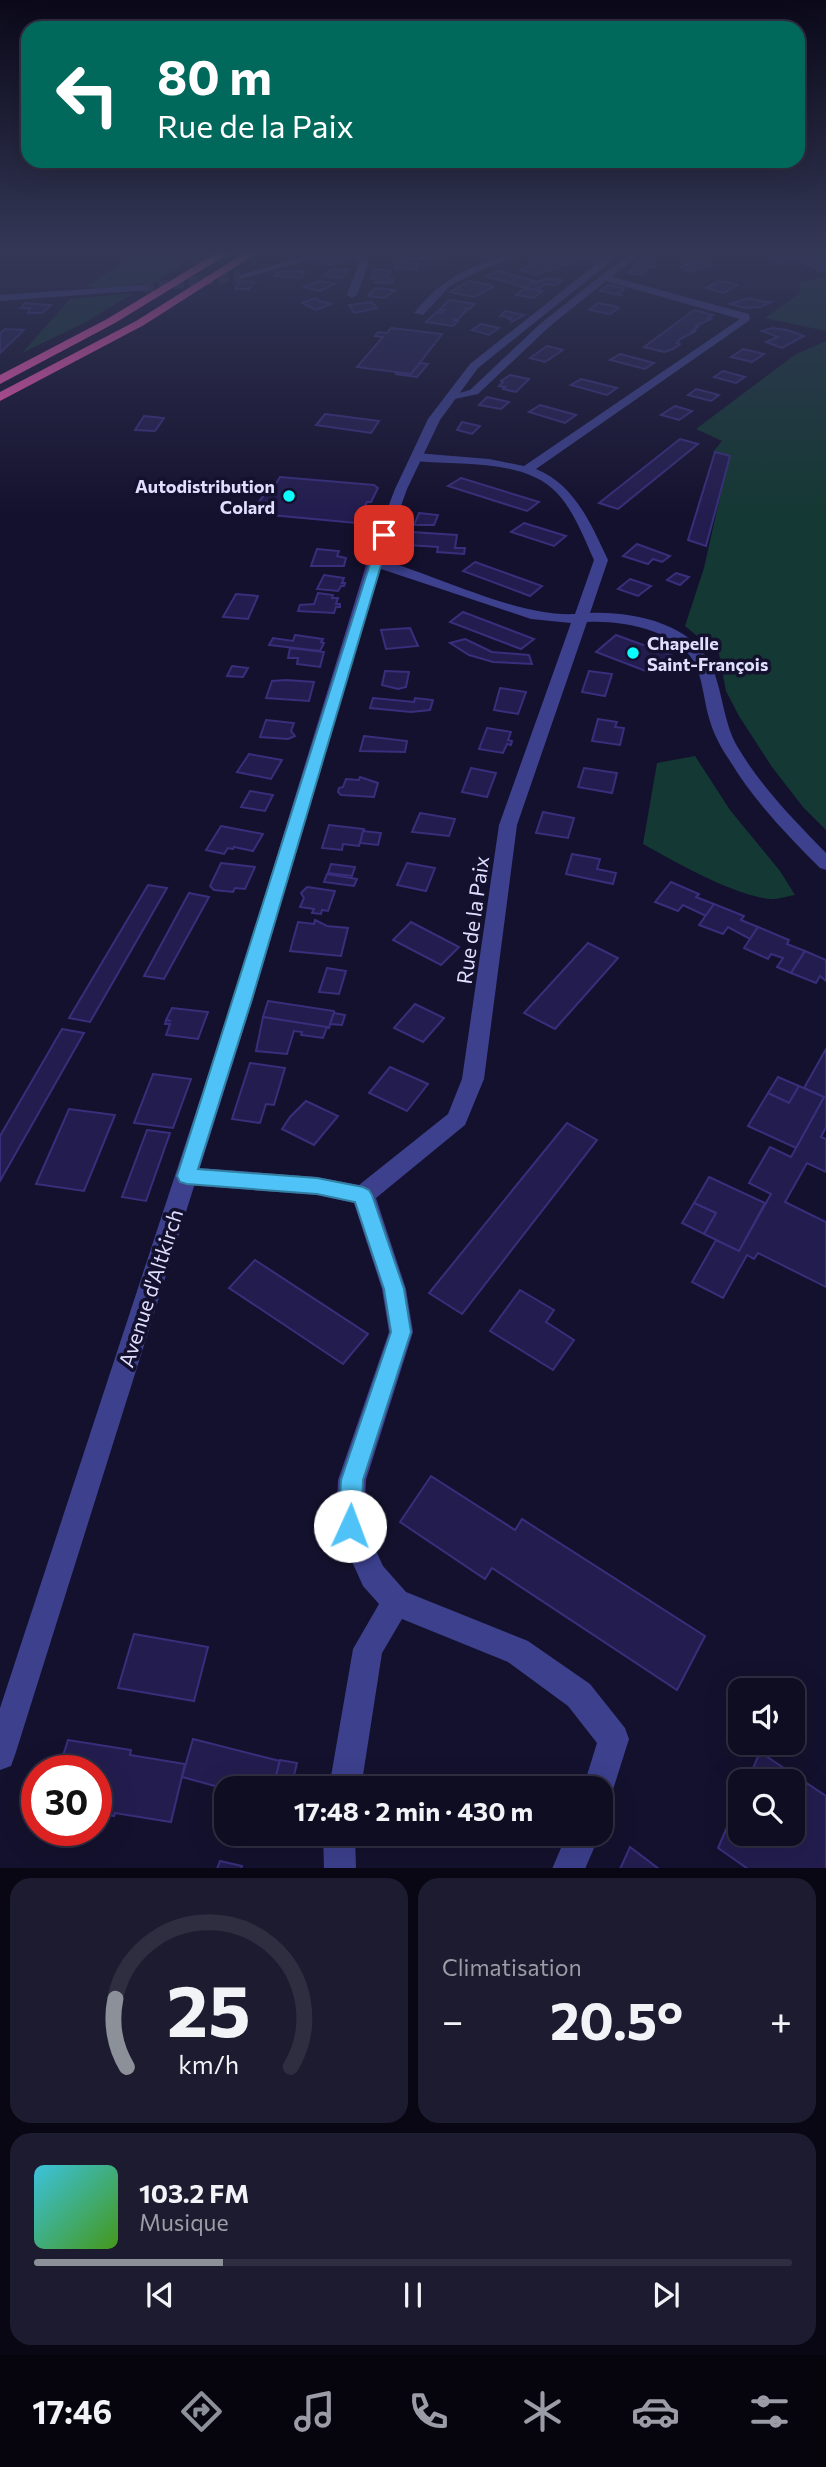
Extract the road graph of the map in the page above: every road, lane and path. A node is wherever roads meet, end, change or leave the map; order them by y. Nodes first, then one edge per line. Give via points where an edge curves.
1 (72, 341) edge
2 (105, 341) edge
3 (503, 341) edge
4 (528, 341) edge
5 (714, 341) edge
6 (0, 380) edge
7 (0, 397) edge
8 (449, 399) junction
9 (416, 457) junction
10 (528, 469) junction
11 (374, 562) junction
12 (582, 620) junction
13 (826, 864) edge
14 (187, 1176) junction
15 (363, 1195) junction
16 (396, 1602) junction
17 (0, 1755) edge
18 (347, 1776) edge
19 (603, 1776) edge
20 (339, 1846) edge
21 (578, 1846) edge
22 (340, 1868) edge
23 (568, 1868) edge

1 - 6 highway
2 - 7 highway
3 - 8 street, Avenue d'Altkirch via 474,366
4 - 8 street via 474,392
5 - 10 street
8 - 9 street, Avenue d'Altkirch
9 - 10 street, Rue de la Paix
9 - 11 street, Avenue d'Altkirch
10 - 12 street, Rue de la Paix via 559,487 601,560
11 - 12 street via 539,617
11 - 14 street, Avenue d'Altkirch
12 - 13 street via 611,617 652,628 673,635 701,659 719,727 749,777
12 - 15 street, Rue de la Paix via 508,825 473,1079 457,1119
14 - 15 street via 317,1186
14 - 17 street, Avenue d'Altkirch
15 - 16 street via 394,1289 401,1332 352,1480 350,1526 373,1576
16 - 18 street via 368,1649
16 - 19 street via 517,1651 579,1695 614,1739
20 - 22 street
21 - 23 street

